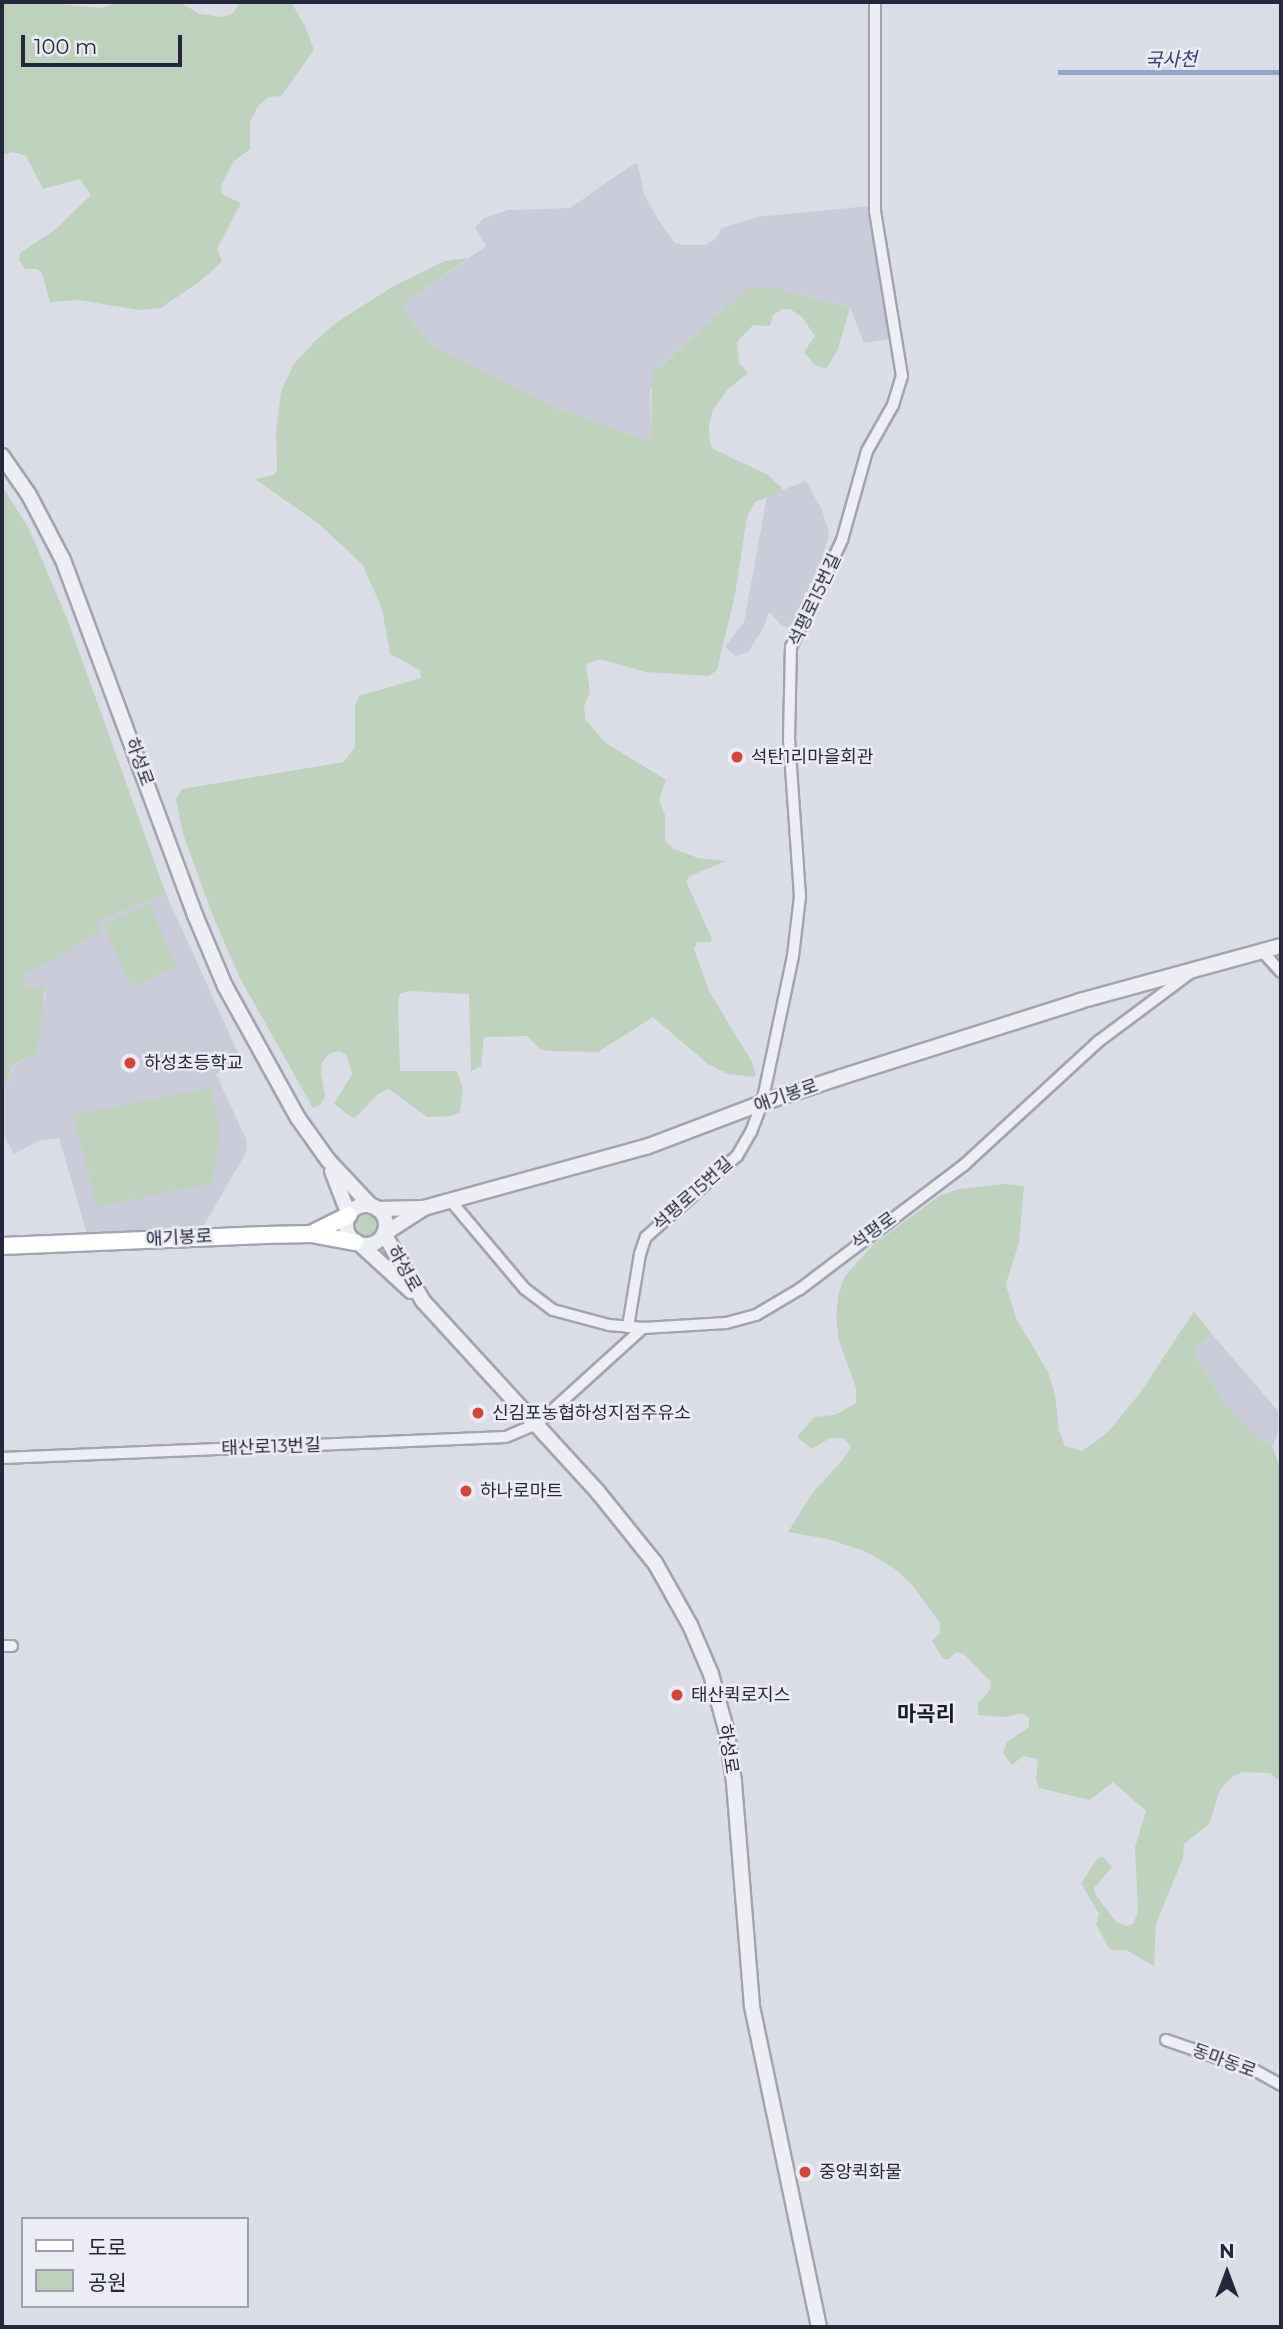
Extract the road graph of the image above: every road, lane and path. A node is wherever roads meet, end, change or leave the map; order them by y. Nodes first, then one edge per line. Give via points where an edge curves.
1 (875, 2) edge
2 (2, 456) edge
3 (1281, 946) edge
4 (1262, 951) junction
5 (1194, 971) junction
6 (1281, 972) edge
7 (762, 1103) junction
8 (328, 1160) junction
9 (450, 1200) junction
10 (374, 1207) junction
11 (424, 1208) junction
12 (349, 1214) junction
13 (311, 1234) junction
14 (384, 1234) junction
15 (358, 1243) junction
16 (2, 1246) edge
17 (423, 1301) junction
18 (628, 1327) junction
19 (643, 1328) junction
20 (537, 1424) junction
21 (2, 1458) edge
22 (1166, 2040) dead end
23 (1281, 2085) edge
24 (819, 2327) edge

1 - 7 street, 석평로15번길 via 875,211 902,376 893,405 867,451 842,540 791,647 789,740 800,896 793,956
2 - 8 street, 하성로 via 30,495 63,560 225,986 272,1074
3 - 4 street, 석평로
4 - 5 street, 석평로
4 - 6 street
5 - 7 street, 애기봉로 via 1080,1001
5 - 19 street, 석평로 via 1099,1041 964,1165 777,1305 726,1323
7 - 9 street, 애기봉로 via 646,1147
7 - 18 street, 석평로15번길 via 737,1156 646,1237 639,1254
8 - 10 street, 하성로
8 - 12 street
9 - 11 street, 애기봉로
9 - 18 street, 석평로 via 539,1302 571,1317
10 - 11 street
10 - 12 street via 358,1206
10 - 14 street via 385,1220
11 - 14 street, 애기봉로
12 - 13 main road
12 - 15 street via 347,1232
13 - 15 main road, 애기봉로
13 - 16 main road, 애기봉로
14 - 15 street via 375,1243
14 - 17 street, 하성로
15 - 17 street
17 - 20 street, 하성로
18 - 19 street, 석평로
19 - 20 street
20 - 21 street, 태산로13번길 via 506,1437
20 - 24 street, 하성로 via 598,1492 669,1585 720,1703 734,1783 752,2007
22 - 23 street, 동마동로 via 1256,2071

